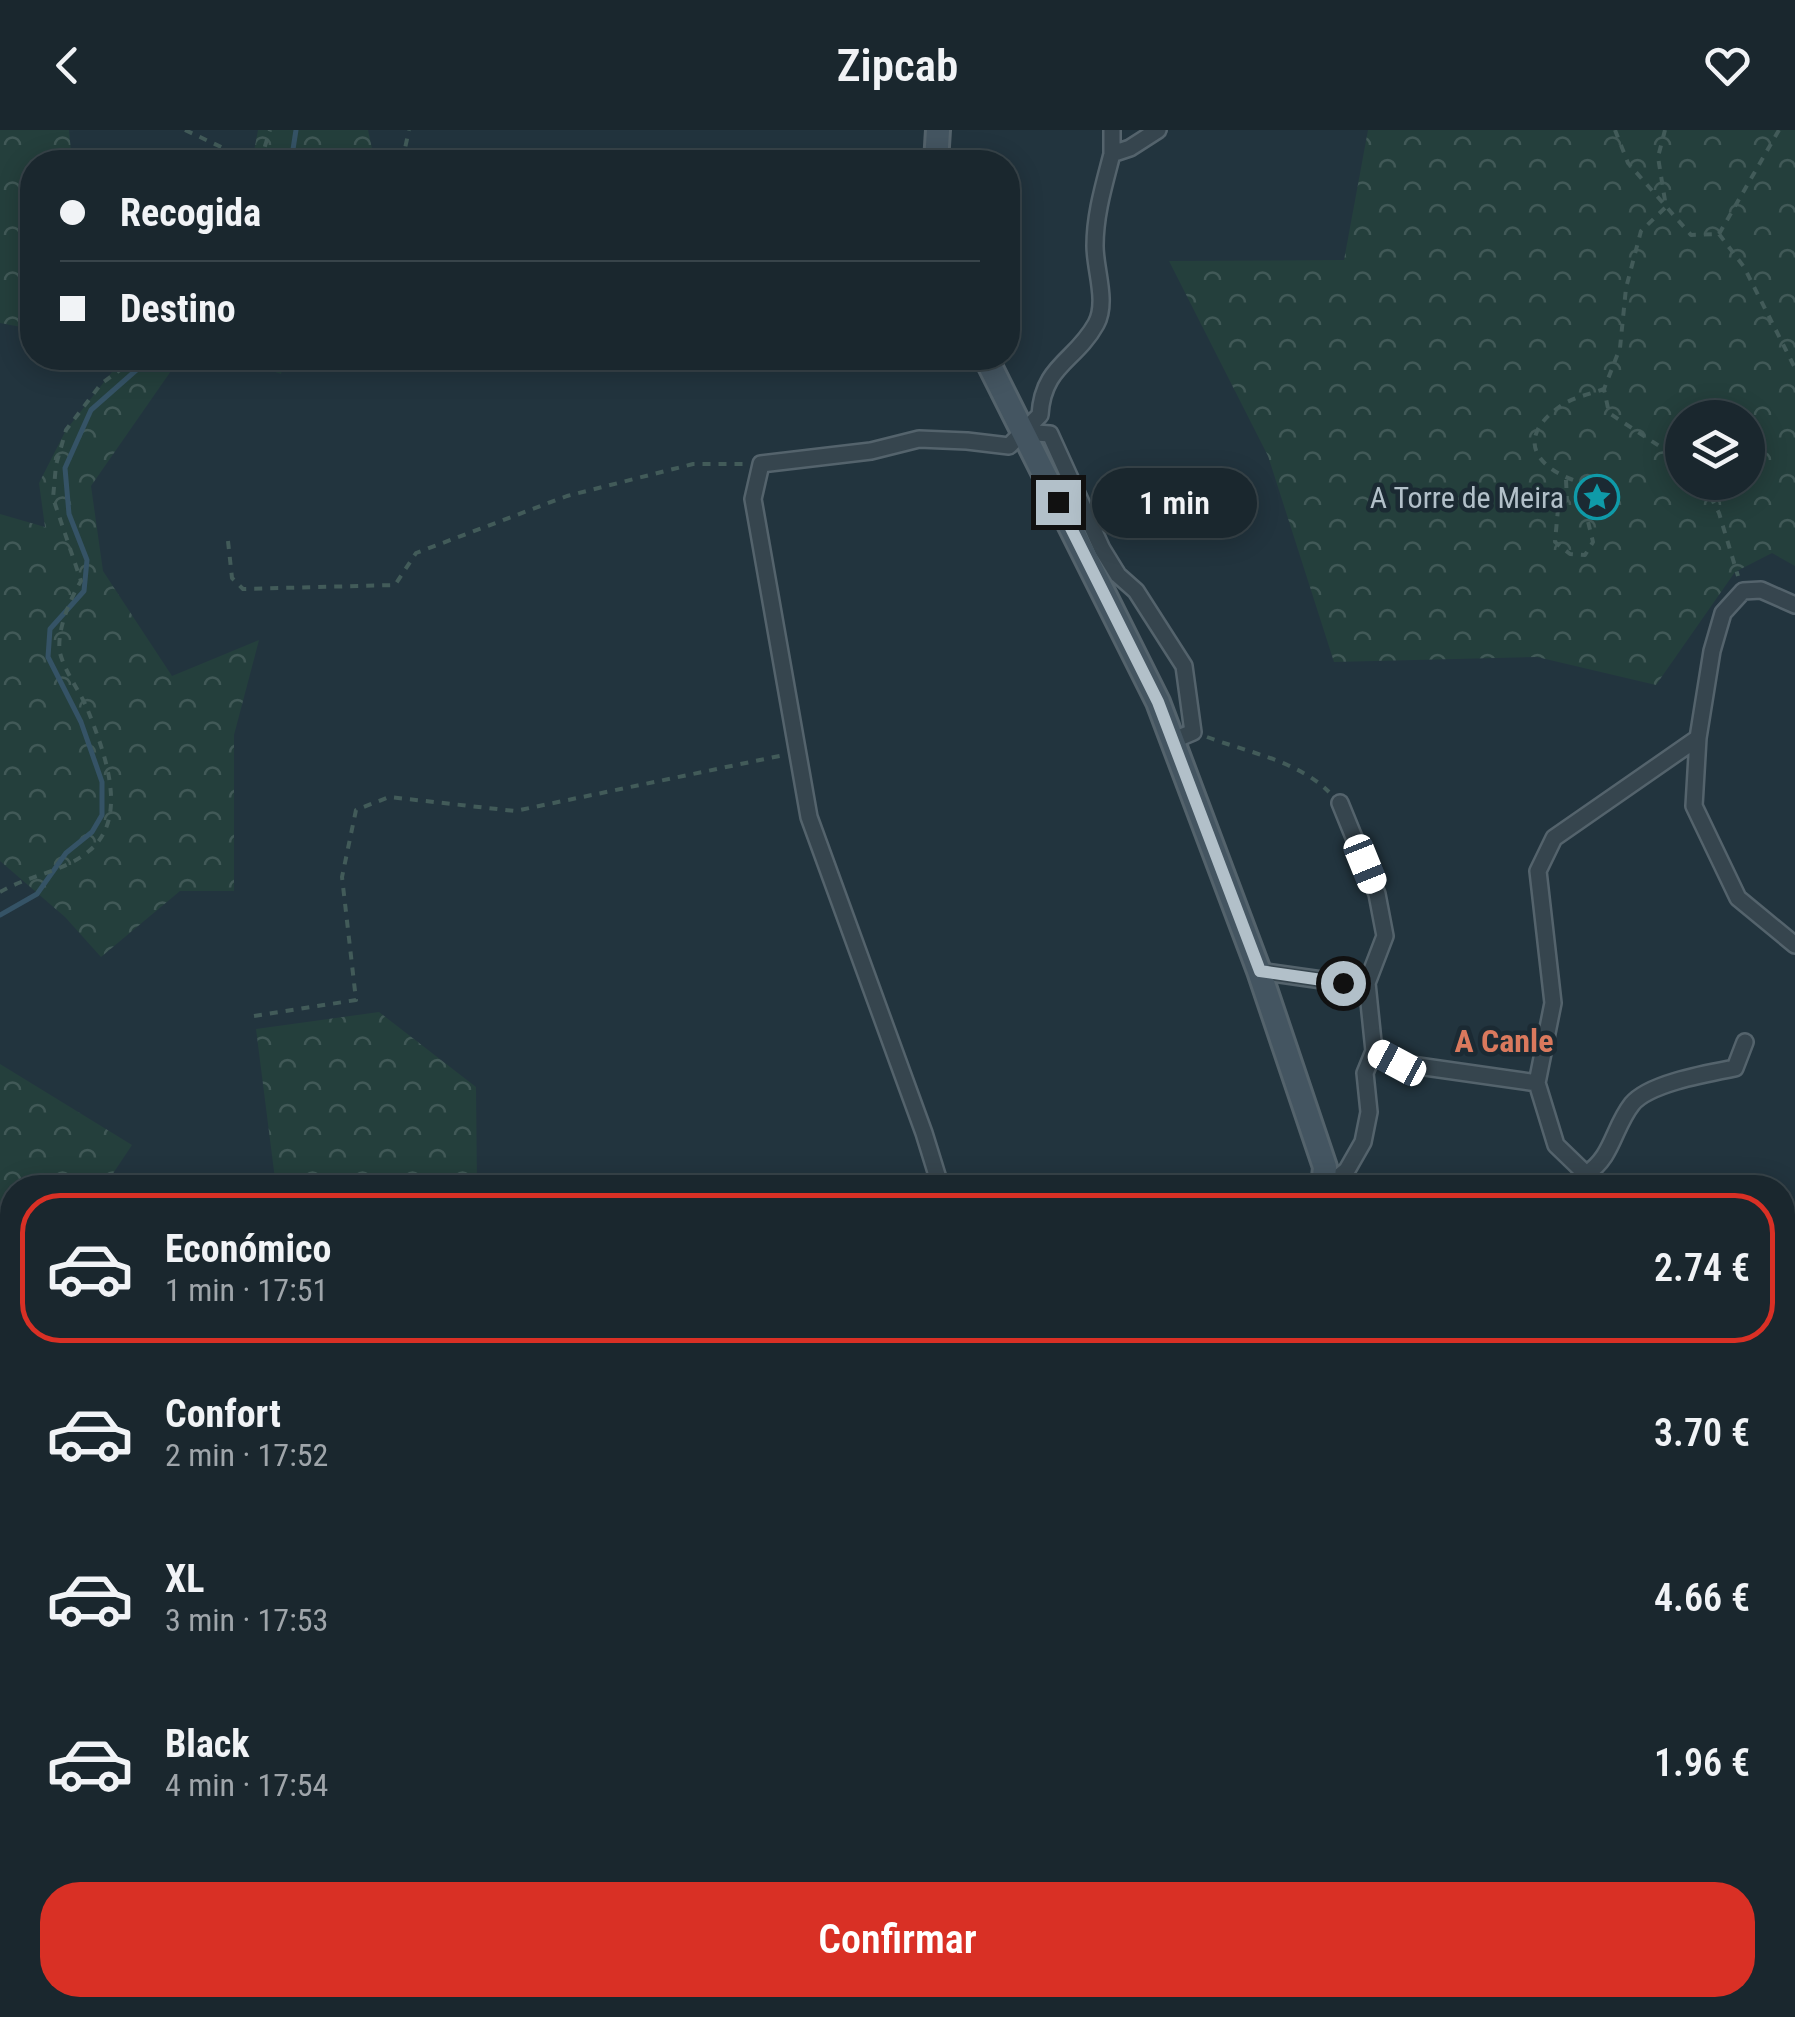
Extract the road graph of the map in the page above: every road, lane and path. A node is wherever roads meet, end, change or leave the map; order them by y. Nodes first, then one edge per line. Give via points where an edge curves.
1 (186, 130) edge
2 (1112, 130) edge
3 (1158, 130) edge
4 (1615, 130) edge
5 (1665, 130) edge
6 (1779, 130) edge
7 (230, 150) edge
8 (1112, 154) junction
9 (1666, 207) junction
10 (1719, 234) junction
11 (1795, 368) edge
12 (120, 370) edge
13 (992, 370) edge
14 (1604, 389) junction
15 (1023, 432) junction
16 (1665, 450) edge
17 (761, 464) junction
18 (1566, 480) junction
19 (1713, 500) edge
20 (228, 542) dead end
21 (1743, 591) junction
22 (1795, 605) edge
23 (1183, 736) junction
24 (1698, 738) junction
25 (798, 752) junction
26 (1340, 803) joint
27 (0, 892) edge
28 (1795, 945) edge
29 (1260, 971) junction
30 (1367, 983) junction
31 (254, 1016) dead end
32 (1745, 1042) dead end
33 (1374, 1051) junction
34 (1537, 1083) junction
35 (937, 1175) edge
36 (1325, 1175) edge
37 (1341, 1175) edge
38 (1582, 1175) edge
39 (1592, 1175) edge

1 - 7 path
2 - 8 street
3 - 8 street
4 - 9 path via 1628,163
5 - 9 path via 1658,157
6 - 10 path
8 - 15 street via 1098,206 1098,321 1054,371 1040,415
9 - 10 path via 1690,235
9 - 14 path via 1641,230 1620,348
10 - 11 path via 1744,267
12 - 27 path via 66,430 53,498 81,581 65,606 60,651 111,782 109,822 93,848
13 - 15 street
14 - 16 path via 1608,413
14 - 18 path via 1561,405 1543,422 1536,452
15 - 17 street via 1009,446 919,439 871,452
15 - 23 street via 1158,702
15 - 23 street via 1050,434 1102,549 1184,666
17 - 20 path via 692,464 567,496 416,553 395,585 243,589 232,578
17 - 25 street via 752,499
18 - 18 path via 1590,485 1584,505 1592,542 1585,555 1570,554 1555,542
19 - 21 path
21 - 22 street via 1761,590
21 - 24 street via 1723,613
23 - 26 path via 1280,763 1319,782
23 - 29 street
24 - 28 street via 1694,806 1738,898
24 - 34 street via 1554,838 1538,871 1553,1003
25 - 31 path via 515,811 390,797 356,810 342,877 356,1000
25 - 35 street via 809,817
26 - 30 street via 1377,894 1385,936
29 - 30 street
29 - 36 street
30 - 33 street
32 - 39 street via 1735,1068 1673,1081 1634,1102
33 - 34 street via 1397,1063
33 - 37 street via 1365,1073 1369,1112 1363,1142
34 - 38 street via 1556,1146

